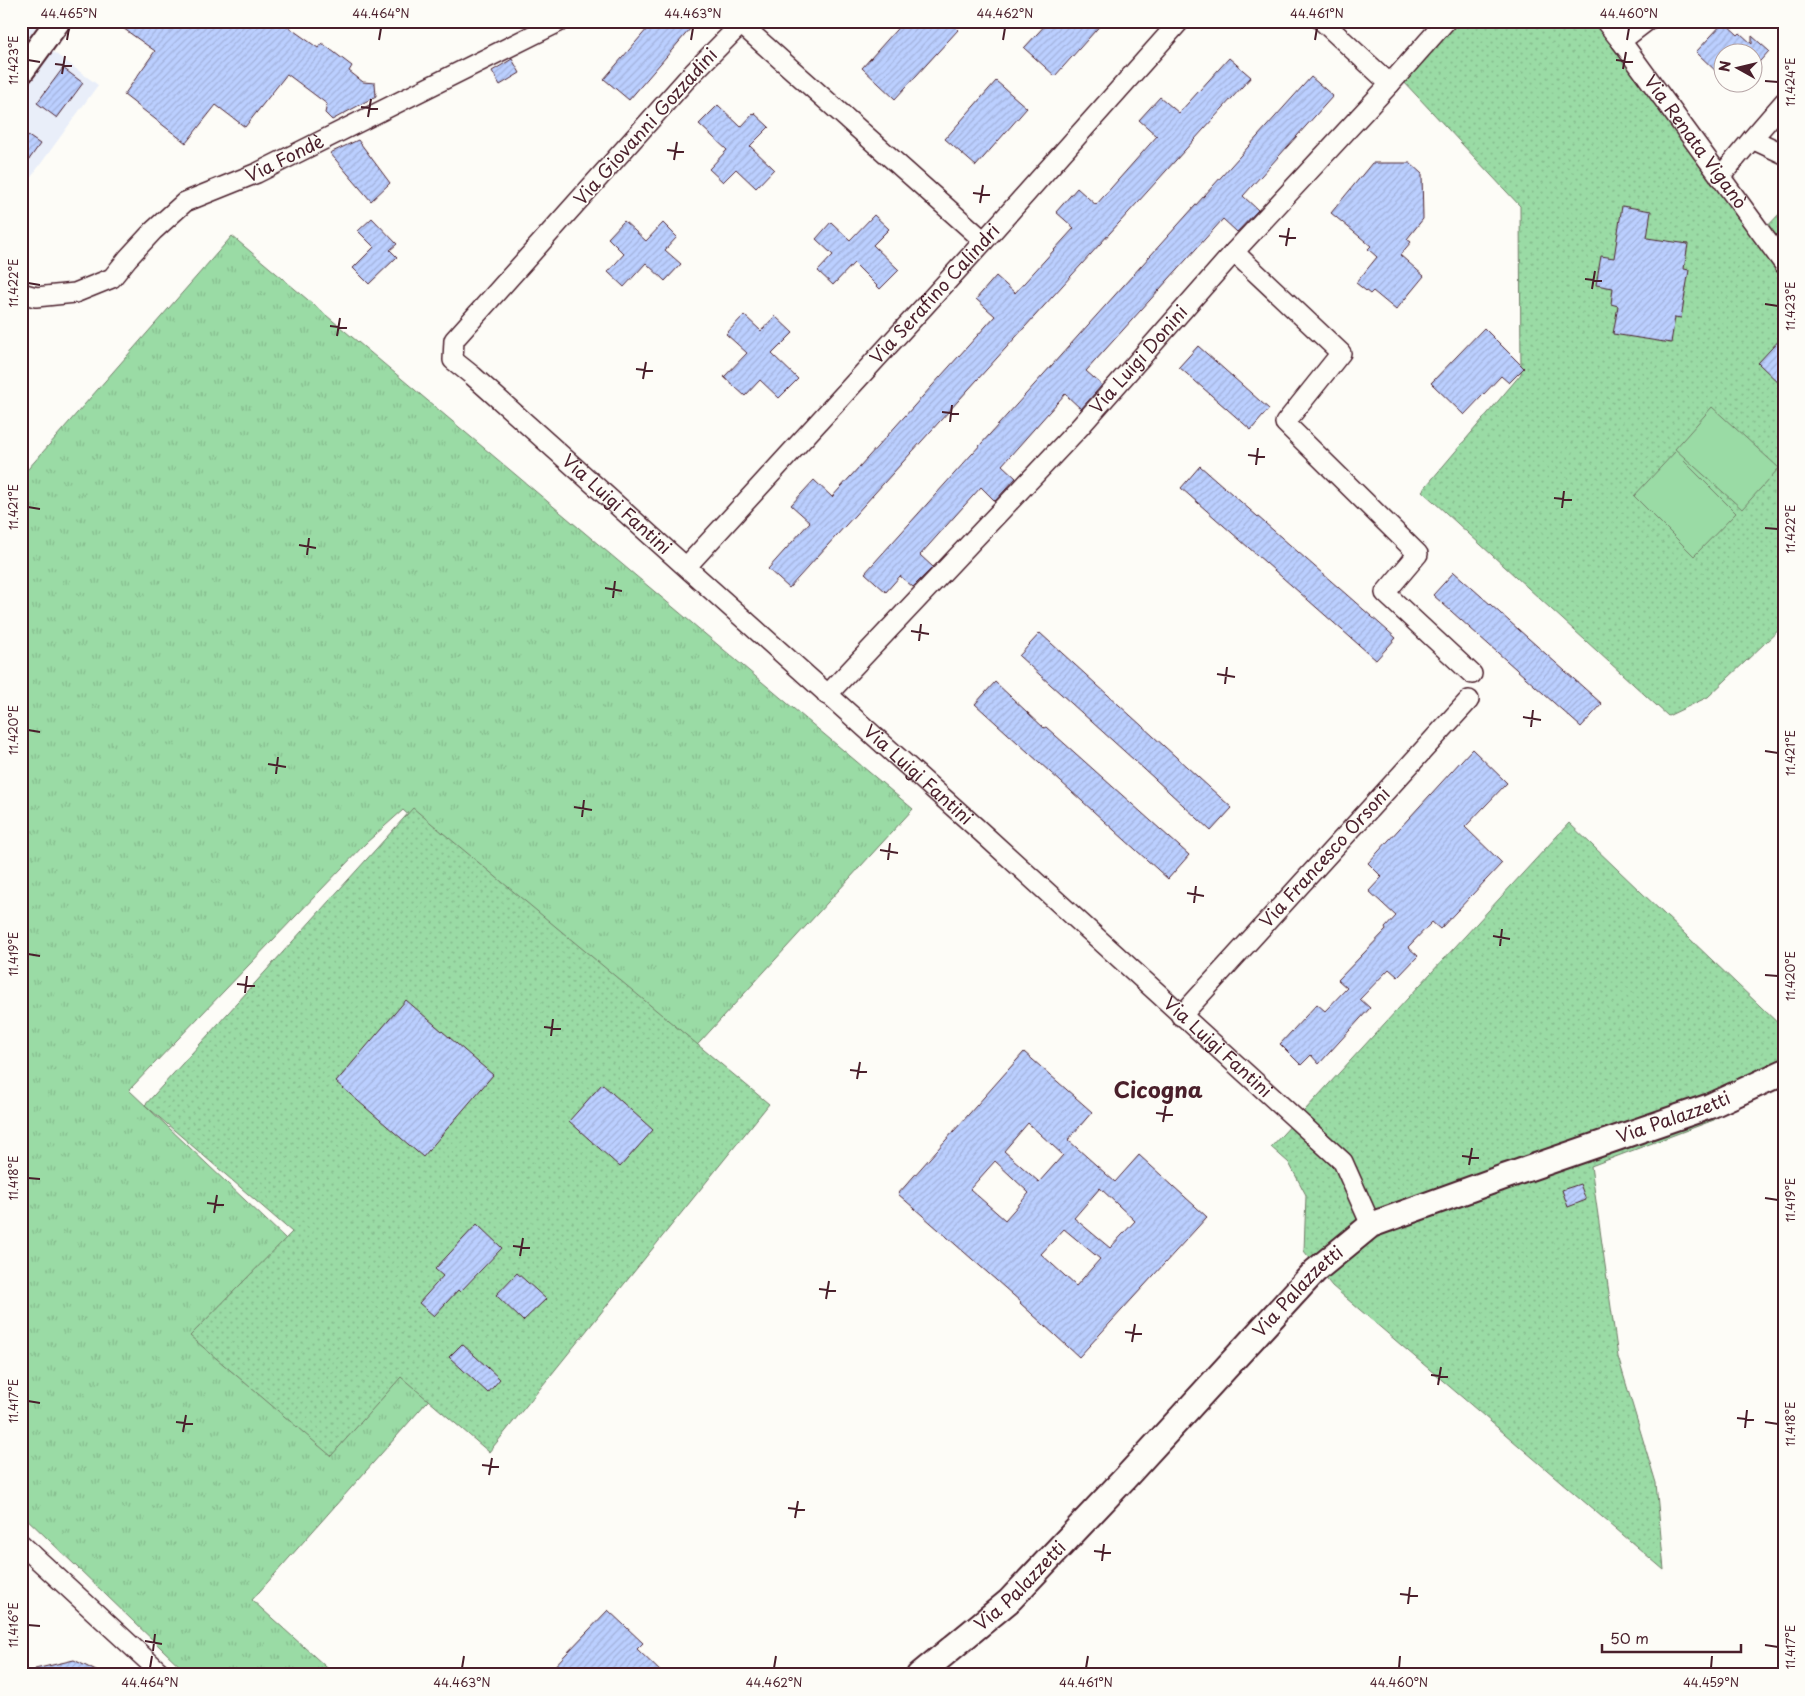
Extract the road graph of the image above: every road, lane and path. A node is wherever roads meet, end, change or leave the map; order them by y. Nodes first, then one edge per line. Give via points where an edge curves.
1 (58, 21) edge
2 (561, 21) edge
3 (1180, 21) edge
4 (1322, 21) edge
5 (1446, 21) edge
6 (1604, 21) edge
7 (1646, 21) edge
8 (1621, 41) junction
9 (21, 72) edge
10 (1390, 84) junction
11 (1784, 102) edge
12 (1752, 139) junction
13 (1784, 154) edge
14 (1720, 177) junction
15 (984, 241) junction
16 (1234, 252) junction
17 (1784, 264) edge
18 (29, 295) edge
19 (454, 340) joint
20 (687, 566) junction
21 (1472, 674) dead end
22 (827, 695) junction
23 (1468, 700) dead end
24 (1181, 1016) junction
25 (1784, 1072) edge
26 (1371, 1225) junction
27 (21, 1544) edge
28 (163, 1675) edge
29 (919, 1675) edge

1 - 9 main road
2 - 18 street, Via Fondè via 257,173 185,202 153,231 112,278 75,293
3 - 15 street, Via Serafino Calindri
4 - 10 street
5 - 10 street, Via Luigi Donini
6 - 8 street, Via Renata Viganò
7 - 8 street
8 - 14 street, Via Renata Viganò
10 - 16 street, Via Luigi Donini
11 - 12 street
12 - 13 street
12 - 14 street
14 - 17 street, Via Renata Viganò
15 - 19 street, Via Giovanni Gozzadini via 741,24 687,79
15 - 20 street, Via Serafino Calindri
16 - 21 street via 1341,353 1286,423 1418,554 1385,593
16 - 22 street, Via Luigi Donini via 1078,428
19 - 20 street, Via Luigi Fantini via 454,360
20 - 22 street, Via Luigi Fantini
22 - 24 street, Via Luigi Fantini
23 - 24 street, Via Francesco Orsoni
24 - 26 street, Via Luigi Fantini via 1343,1162
25 - 26 main road, Via Palazzetti via 1710,1106
26 - 29 main road, Via Palazzetti via 1315,1271 1010,1601
27 - 28 street

